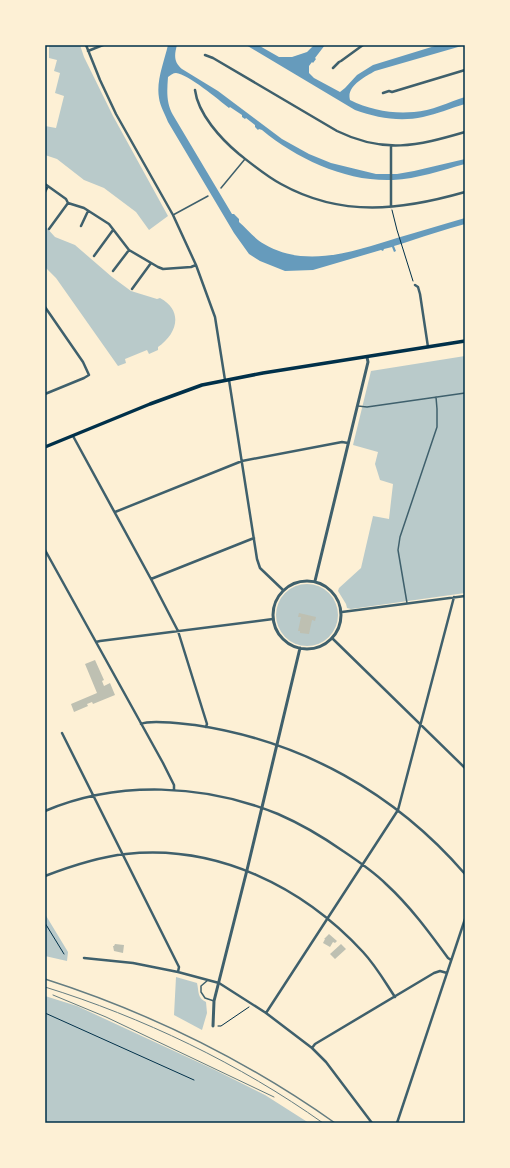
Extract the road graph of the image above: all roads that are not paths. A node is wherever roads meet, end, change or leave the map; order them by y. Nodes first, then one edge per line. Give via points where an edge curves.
1 (86, 45) edge
2 (102, 45) edge
3 (363, 45) edge
4 (88, 51) junction
5 (206, 55) dead end
6 (333, 68) dead end
7 (465, 70) edge
8 (195, 90) dead end
9 (383, 93) dead end
10 (465, 132) edge
11 (391, 146) junction
12 (245, 159) junction
13 (46, 185) edge
14 (221, 188) dead end
15 (45, 192) edge
16 (465, 192) edge
17 (208, 196) dead end
18 (68, 203) junction
19 (391, 207) junction
20 (88, 211) junction
21 (173, 215) junction
22 (81, 226) dead end
23 (49, 229) dead end
24 (113, 230) junction
25 (129, 250) junction
26 (94, 256) dead end
27 (151, 262) junction
28 (196, 265) junction
29 (113, 271) dead end
30 (415, 285) road end
31 (132, 289) dead end
32 (45, 307) edge
33 (465, 341) edge
34 (428, 348) junction
35 (367, 357) junction
36 (227, 380) junction
37 (465, 393) edge
38 (45, 394) edge
39 (436, 397) junction
40 (358, 406) junction
41 (73, 436) junction
42 (348, 442) junction
43 (45, 447) edge
44 (242, 462) junction
45 (114, 512) junction
46 (254, 538) junction
47 (45, 550) edge
48 (151, 579) junction
49 (315, 581) junction
50 (283, 590) junction
51 (465, 596) edge
52 (454, 597) junction
53 (407, 604) junction
54 (342, 612) junction
55 (273, 619) junction
56 (178, 631) junction
57 (332, 638) junction
58 (96, 642) junction
59 (300, 648) junction
60 (141, 724) junction
61 (421, 725) junction
62 (206, 727) junction
63 (62, 733) dead end
64 (277, 745) junction
65 (465, 768) edge
66 (174, 790) junction
67 (94, 796) junction
68 (262, 808) junction
69 (398, 810) junction
70 (45, 811) edge
71 (123, 854) junction
72 (363, 864) junction
73 (247, 870) junction
74 (465, 874) edge
75 (45, 876) edge
76 (328, 918) junction
77 (465, 918) edge
78 (84, 958) dead end
79 (451, 960) junction
80 (178, 972) junction
81 (447, 973) junction
82 (208, 980) junction
83 (219, 983) junction
84 (395, 997) junction
85 (214, 1001) junction
86 (266, 1013) junction
87 (213, 1026) road end
88 (312, 1048) junction
89 (372, 1123) edge
90 (397, 1123) edge

1 - 4 street
2 - 4 street
3 - 6 street
4 - 21 street via 116,114
5 - 11 street via 341,133
7 - 9 street
8 - 12 street via 198,105 206,118
10 - 11 street via 426,143
11 - 19 street
12 - 14 lane
12 - 19 street via 281,184 303,195 344,206
13 - 15 street
13 - 18 street
16 - 19 street via 426,202
17 - 21 lane
18 - 20 street
18 - 23 street
20 - 22 street
20 - 24 street via 109,224
21 - 28 street
24 - 25 street
24 - 26 street
25 - 27 street
25 - 29 street
27 - 28 street via 163,269
27 - 31 street
28 - 36 street via 215,317
30 - 34 street via 420,294
32 - 38 street via 83,362 89,375
33 - 34 main road
34 - 35 main road
35 - 36 main road
35 - 40 street
36 - 41 main road via 174,395
36 - 44 street
37 - 39 lane
39 - 40 lane via 367,407
39 - 53 lane via 437,427 400,537 398,550
40 - 42 street
41 - 43 main road
41 - 45 street
42 - 44 street
42 - 49 street
44 - 45 street
44 - 46 street
45 - 48 street
46 - 48 street
46 - 50 street via 260,568
47 - 58 street
48 - 56 street
49 - 50 street via 300,581
49 - 54 street via 323,584 335,595
50 - 55 street via 275,605
51 - 52 street
52 - 53 street
52 - 61 street
53 - 54 street
54 - 57 street via 339,626
55 - 56 street
55 - 59 street via 276,629 286,642
56 - 58 street
56 - 62 street
57 - 59 street via 320,646
57 - 61 street
58 - 60 street
59 - 64 street
60 - 62 street via 154,722
60 - 66 street via 174,785
61 - 65 street
61 - 69 street
62 - 64 street
63 - 67 street
64 - 68 street
64 - 69 street via 342,774
66 - 67 street via 133,790
66 - 68 street via 228,798
67 - 70 street
67 - 71 street
68 - 72 street via 308,829
68 - 73 street
69 - 72 street
69 - 74 street via 435,841
71 - 73 street via 153,852 186,855
71 - 75 street via 82,863
71 - 80 street via 179,967
72 - 76 street
72 - 79 street via 413,911
73 - 76 street via 293,894
73 - 83 street
76 - 84 street via 364,954
76 - 86 street
77 - 79 street
78 - 80 street via 133,963
79 - 81 street
80 - 82 street
81 - 84 street via 434,973
81 - 90 street
82 - 83 street
82 - 85 lane via 201,986 201,992 205,998
83 - 85 street
83 - 86 street
84 - 88 street
85 - 87 street
86 - 88 street
88 - 89 street via 326,1062

